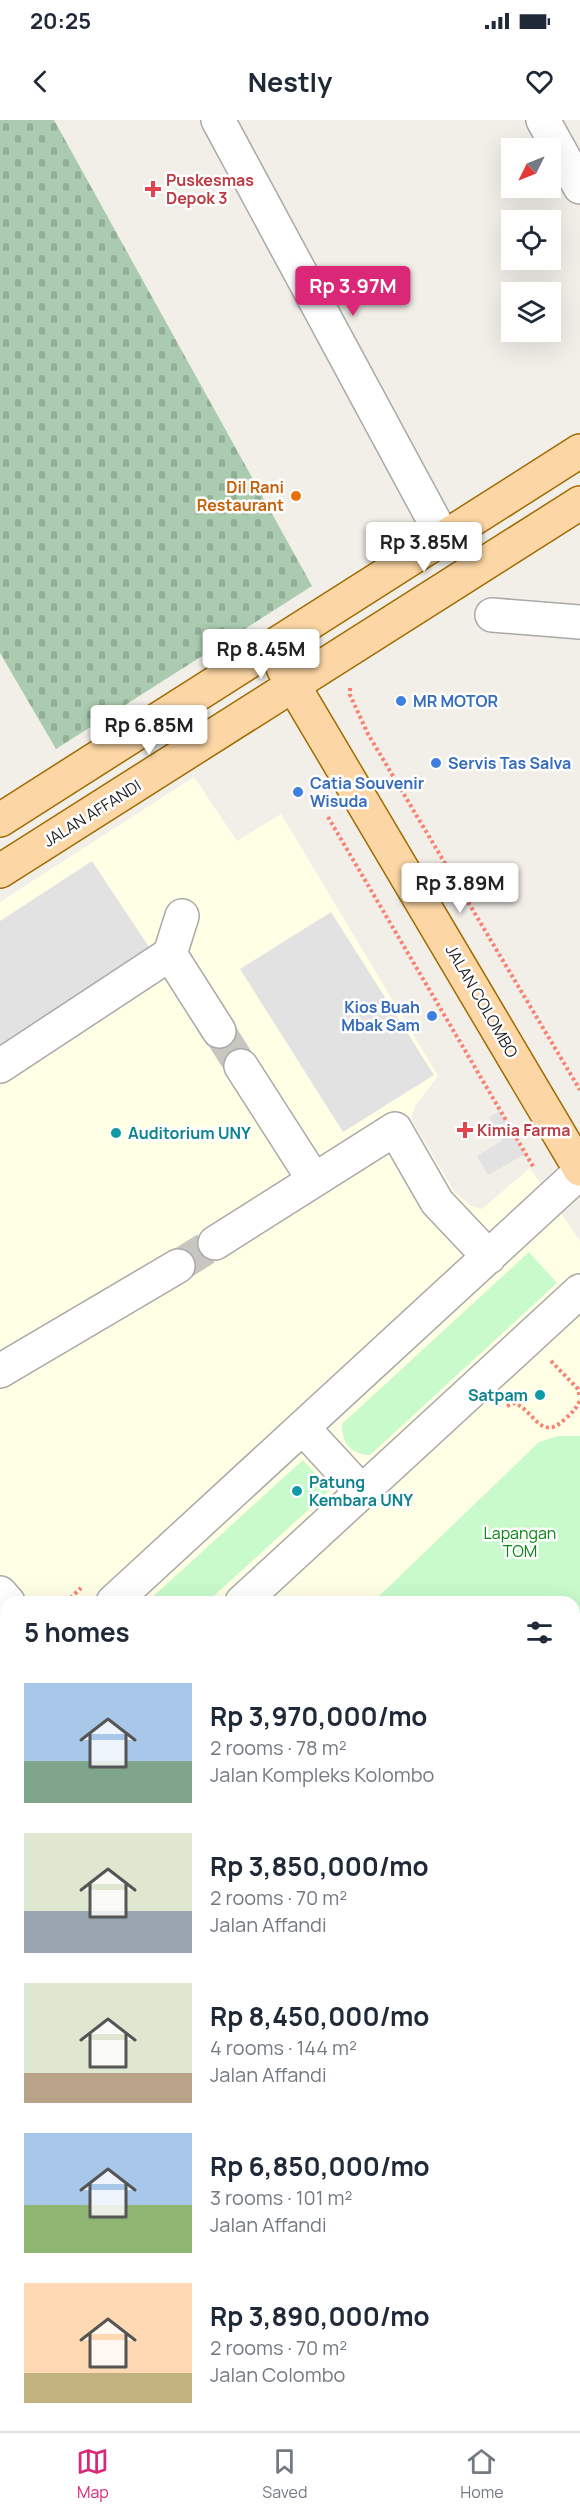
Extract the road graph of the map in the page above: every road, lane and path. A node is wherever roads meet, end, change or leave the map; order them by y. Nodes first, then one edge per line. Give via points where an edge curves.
1 (218, 120) edge
2 (543, 120) edge
3 (580, 187) edge
4 (580, 451) edge
5 (580, 503) edge
6 (444, 539) junction
7 (492, 615) dead end
8 (580, 622) edge
9 (272, 648) junction
10 (355, 680) dead end
11 (294, 686) junction
12 (326, 813) dead end
13 (0, 820) edge
14 (0, 871) edge
15 (182, 916) dead end
16 (170, 954) junction
17 (219, 1031) tunnel mouth
18 (0, 1066) edge
19 (241, 1066) tunnel mouth
20 (580, 1090) edge
21 (580, 1170) edge
22 (314, 1180) junction
23 (552, 1198) junction
24 (214, 1243) tunnel mouth
25 (489, 1257) junction
26 (178, 1266) tunnel mouth
27 (580, 1291) edge
28 (530, 1338) junction
29 (0, 1371) edge
30 (580, 1399) edge
31 (506, 1406) dead end
32 (303, 1428) junction
33 (362, 1492) junction
34 (120, 1596) edge
35 (249, 1596) edge

1 - 6 street
2 - 3 street
4 - 6 main road
5 - 11 main road, JALAN AFFANDI
6 - 9 main road
7 - 8 street
9 - 11 main road, JALAN COLOMBO
9 - 13 main road
10 - 20 path via 350,695 368,734
11 - 14 main road, JALAN AFFANDI
11 - 21 main road, JALAN COLOMBO
12 - 23 path
15 - 16 street
16 - 17 street
16 - 18 street
19 - 22 street
21 - 23 street
22 - 24 street
22 - 25 street via 395,1129 437,1202
23 - 25 street
25 - 32 street
26 - 29 street
27 - 28 street
28 - 30 path via 578,1389
28 - 33 street
30 - 31 path via 578,1407 558,1426 550,1428 540,1425 523,1407 514,1403
32 - 33 street
32 - 34 street
33 - 35 street

